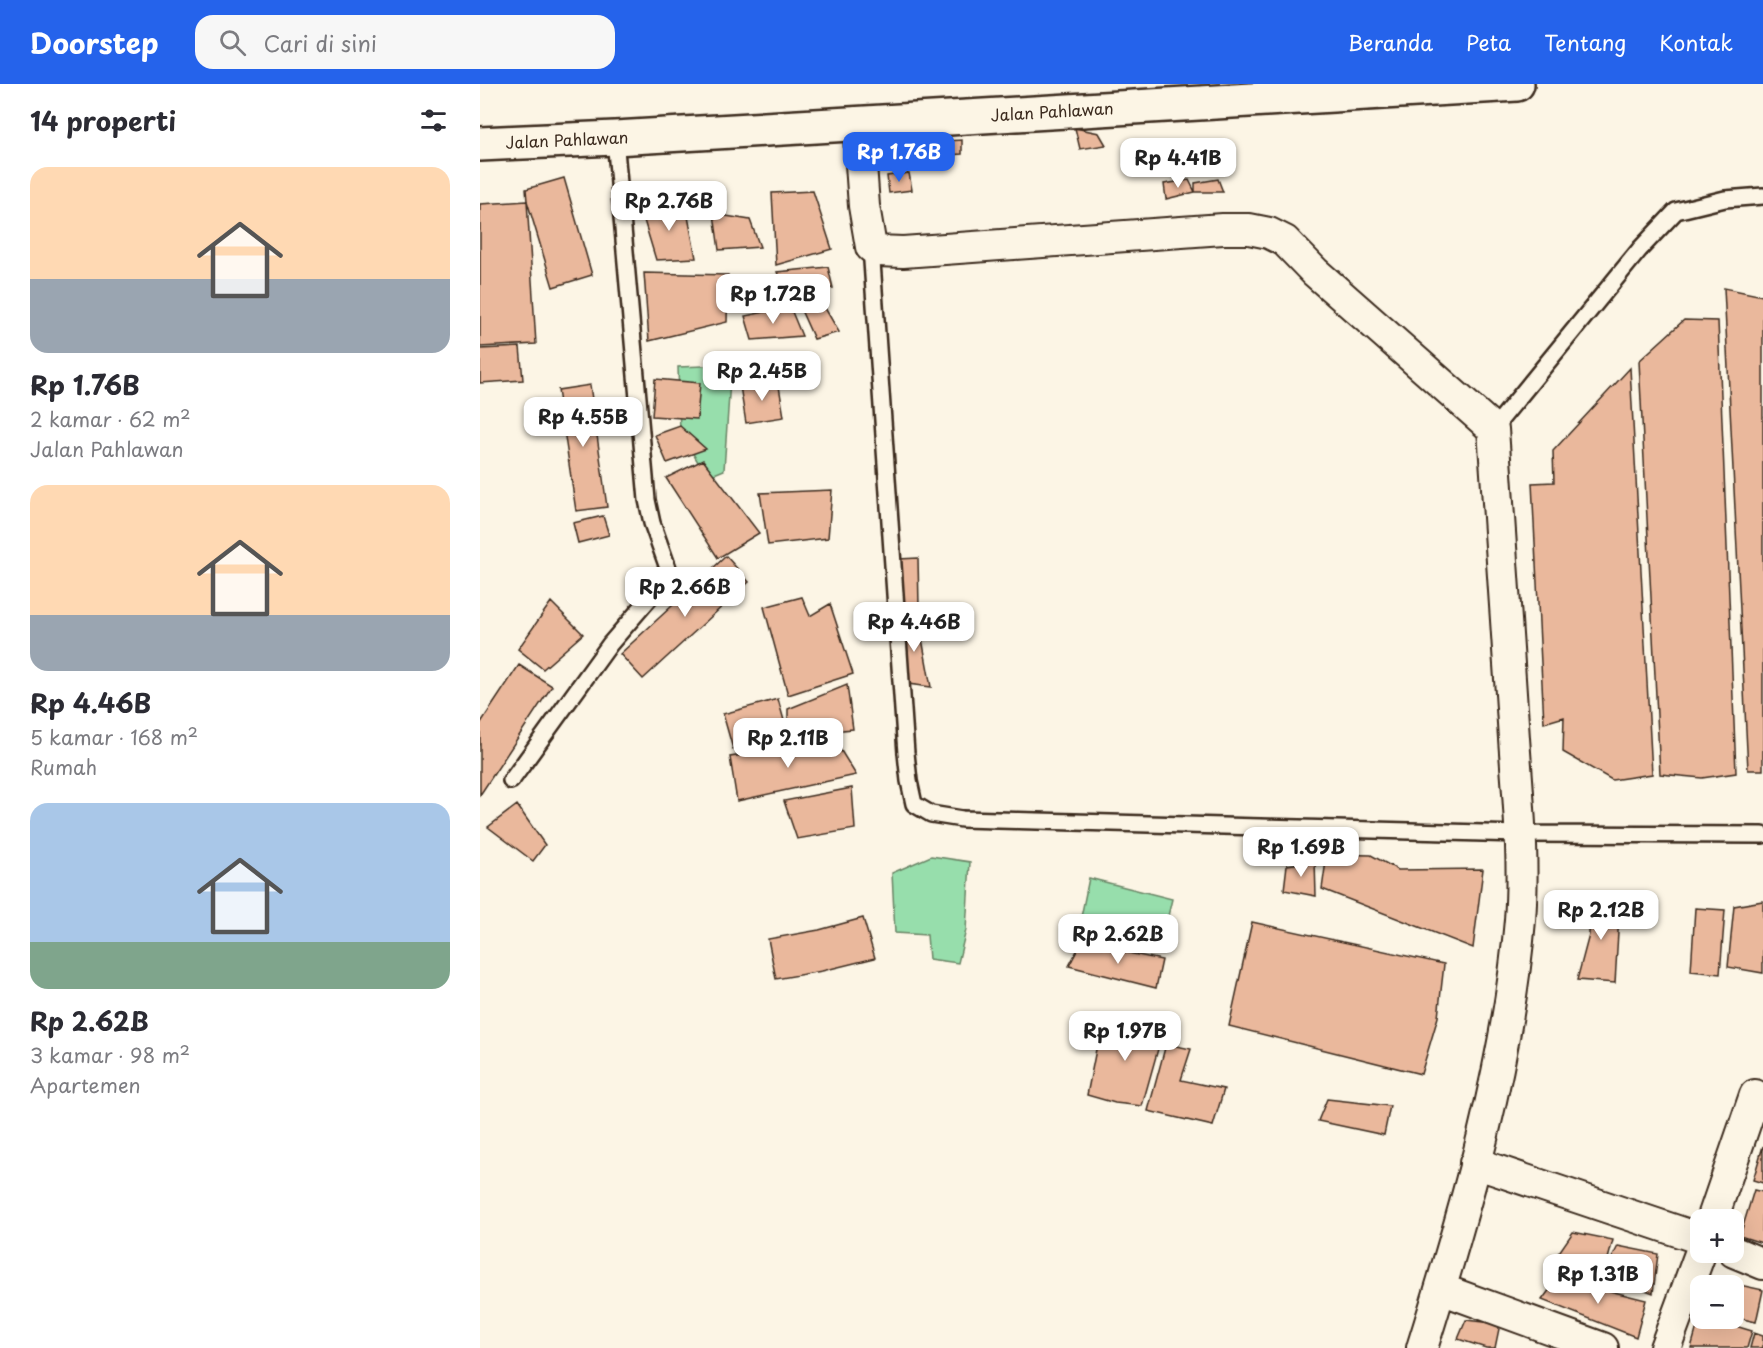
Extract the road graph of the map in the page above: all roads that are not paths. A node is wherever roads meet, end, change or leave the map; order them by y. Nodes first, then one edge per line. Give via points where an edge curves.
1 (1517, 84) edge
2 (858, 122) junction
3 (615, 138) junction
4 (480, 144) edge
5 (1763, 196) edge
6 (871, 247) junction
7 (1493, 429) junction
8 (512, 781) dead end
9 (1520, 834) junction
10 (1763, 835) edge
11 (1755, 1095) dead end
12 (1475, 1163) junction
13 (1716, 1209) edge
14 (1690, 1235) edge
15 (1744, 1256) edge
16 (1697, 1263) edge
17 (1763, 1264) edge
18 (1441, 1289) junction
19 (1422, 1348) edge
20 (1603, 1348) edge
21 (1665, 1348) edge

1 - 2 highway, Jalan Pahlawan
2 - 3 highway, Jalan Pahlawan
2 - 6 street
3 - 4 highway, Jalan Pahlawan
3 - 8 lane via 647,500 668,568 661,585 610,645
5 - 7 lane via 1725,198 1676,212 1640,249
6 - 7 street via 877,251 903,252 1223,229 1269,233 1285,241
6 - 9 lane via 906,753 914,804 931,814 962,819
7 - 9 street
9 - 10 lane
9 - 12 street via 1520,918 1510,1000
11 - 13 street
12 - 14 street
12 - 18 street
15 - 17 street
16 - 21 street
18 - 19 street
18 - 20 street

